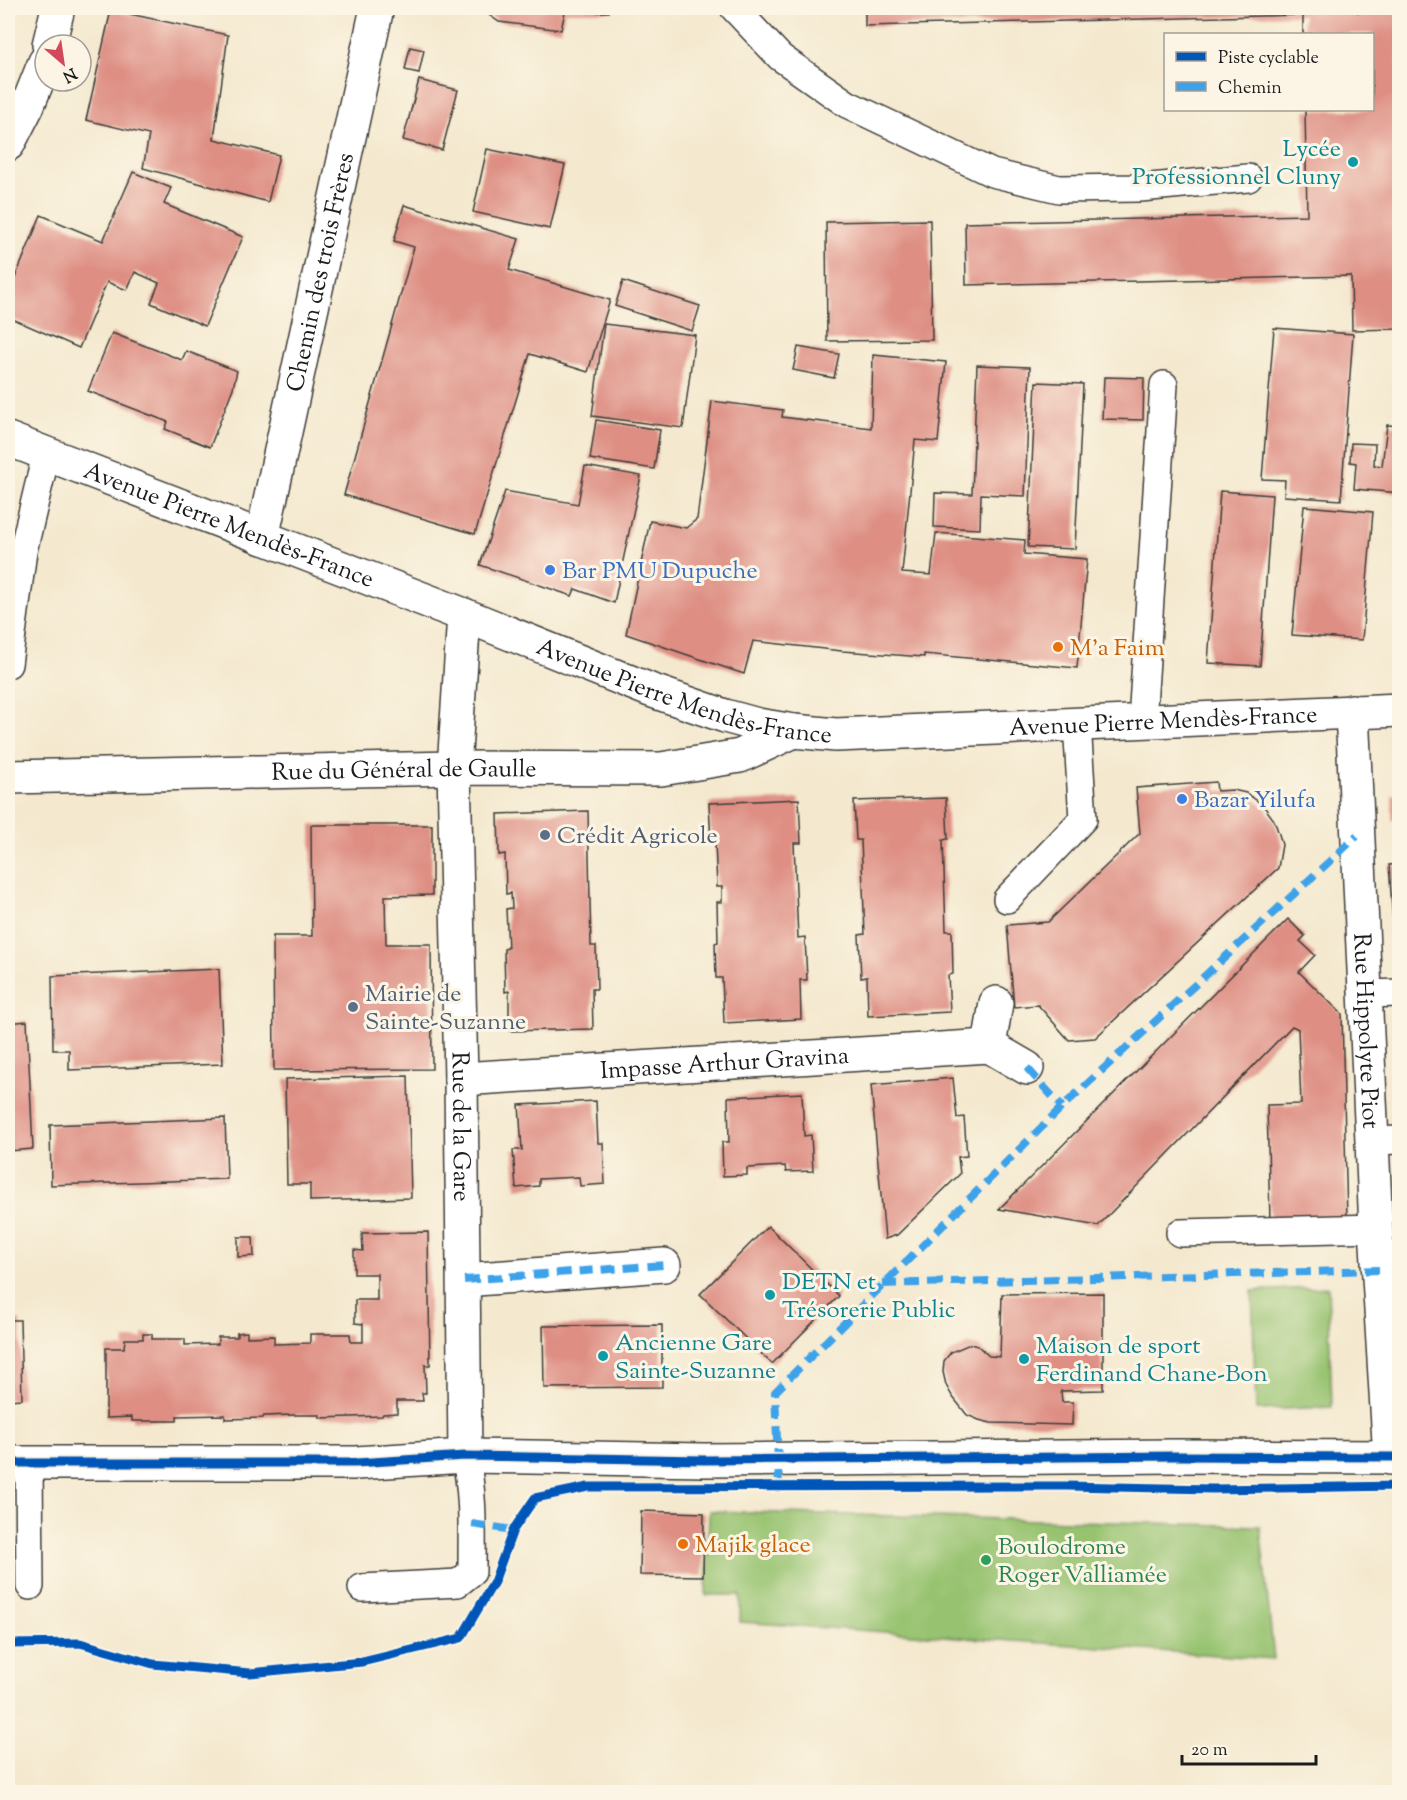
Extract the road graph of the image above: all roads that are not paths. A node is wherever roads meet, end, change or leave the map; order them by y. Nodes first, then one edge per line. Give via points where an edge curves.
1 (58, 8) edge
2 (377, 8) edge
3 (734, 8) edge
4 (52, 33) edge
5 (33, 92) edge
6 (8, 144) edge
7 (1248, 178) dead end
8 (1164, 385) dead end
9 (8, 439) edge
10 (46, 455) junction
11 (262, 538) junction
12 (464, 615) junction
13 (8, 664) edge
14 (1400, 710) edge
15 (1352, 711) junction
16 (1142, 721) junction
17 (1077, 723) junction
18 (794, 731) junction
19 (454, 768) junction
20 (8, 777) edge
21 (1007, 899) dead end
22 (1400, 993) edge
23 (1365, 994) junction
24 (996, 1003) dead end
25 (989, 1046) junction
26 (1027, 1068) dead end
27 (461, 1078) junction
28 (1386, 1141) edge
29 (1376, 1228) junction
30 (1180, 1233) dead end
31 (664, 1265) dead end
32 (1389, 1269) edge
33 (464, 1280) junction
34 (465, 1456) junction
35 (1395, 1458) edge
36 (18, 1463) edge
37 (30, 1586) dead end
38 (362, 1588) dead end

1 - 4 street
2 - 11 street, Chemin des trois Frères
3 - 7 lane via 780,57 847,104 992,173 1059,189 1140,188
5 - 6 street
8 - 16 lane
9 - 10 street, Avenue Pierre Mendès-France
10 - 11 street, Avenue Pierre Mendès-France
10 - 13 lane via 23,551
11 - 12 street, Avenue Pierre Mendès-France
12 - 18 street, Avenue Pierre Mendès-France via 650,690 725,716
12 - 19 street, Rue de la Gare
14 - 15 street, Avenue Pierre Mendès-France
15 - 16 street, Avenue Pierre Mendès-France
15 - 23 street, Rue Hippolyte Piot
16 - 17 street, Avenue Pierre Mendès-France
17 - 18 street, Avenue Pierre Mendès-France via 837,735
17 - 21 lane via 1083,819
18 - 19 street, Rue du Général de Gaulle via 740,756 660,769
19 - 20 street, Rue du Général de Gaulle
19 - 27 street, Rue de la Gare
22 - 23 lane
23 - 28 street, Rue Hippolyte Piot
24 - 25 street
25 - 26 street
25 - 27 street, Impasse Arthur Gravina
27 - 33 street, Rue de la Gare
28 - 29 street, Rue Hippolyte Piot
29 - 30 lane
29 - 32 street, Rue Hippolyte Piot
31 - 33 street
32 - 35 street, Rue Hippolyte Piot
33 - 34 street, Rue de la Gare
34 - 35 street via 704,1460
34 - 36 street via 356,1463
34 - 38 lane via 470,1476 472,1572 458,1583
36 - 37 lane

